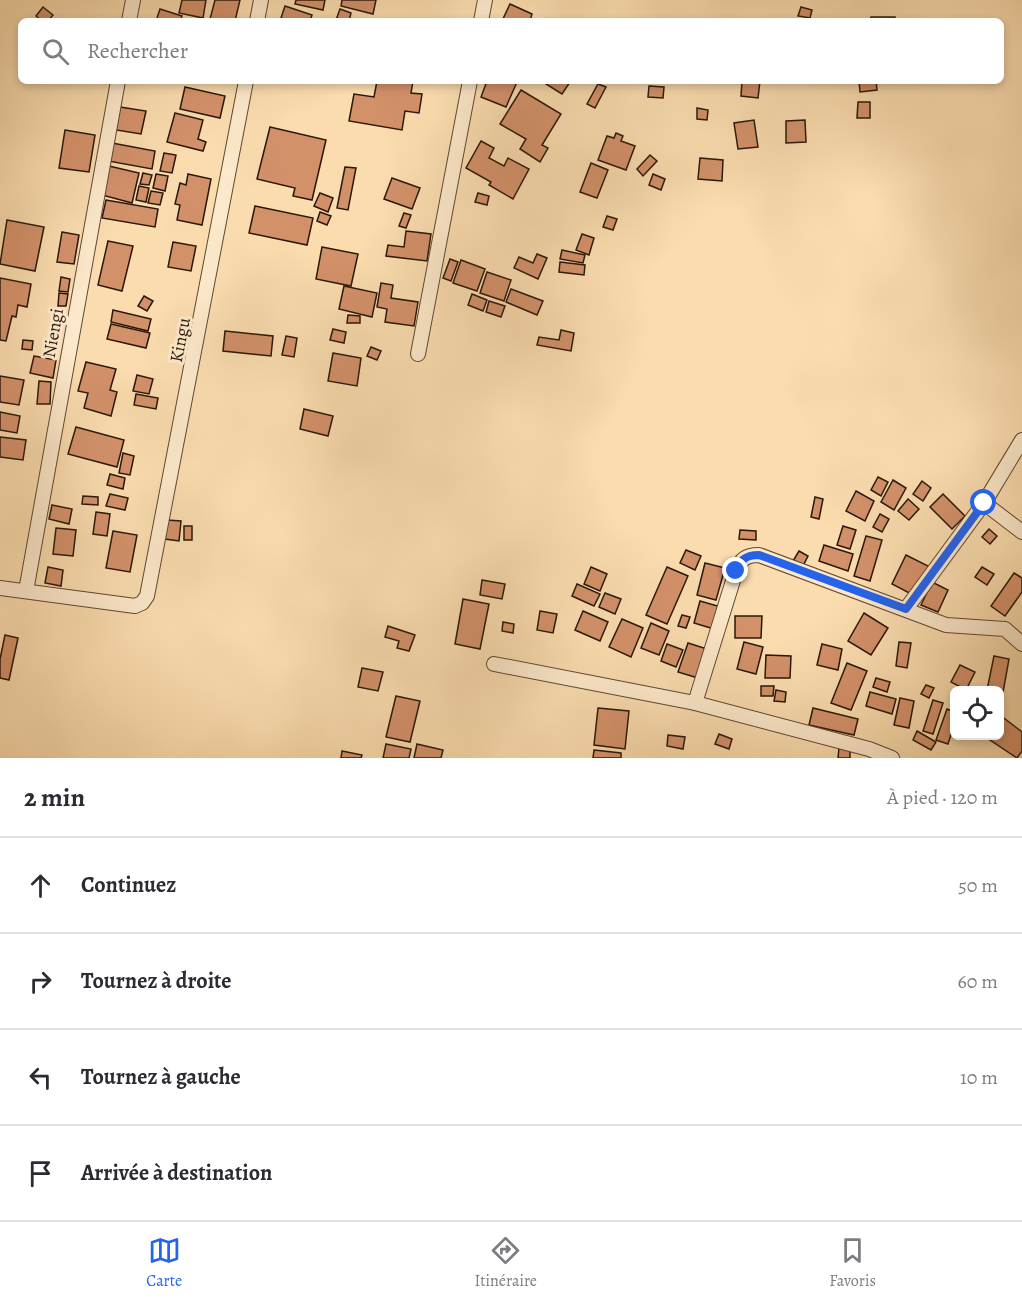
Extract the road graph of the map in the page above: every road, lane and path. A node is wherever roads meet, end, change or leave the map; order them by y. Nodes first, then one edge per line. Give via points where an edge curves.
1 (133, 0) edge
2 (261, 0) edge
3 (485, 0) edge
4 (130, 18) edge
5 (258, 18) edge
6 (482, 18) edge
7 (117, 84) edge
8 (245, 84) edge
9 (469, 84) edge
10 (418, 354) dead end
11 (1022, 439) edge
12 (984, 503) junction
13 (1022, 532) edge
14 (0, 588) edge
15 (26, 591) junction
16 (906, 609) junction
17 (1022, 644) edge
18 (494, 664) dead end
19 (695, 703) junction
20 (892, 758) edge

1 - 4 street
2 - 5 street
3 - 6 street
7 - 15 street, Niengi
8 - 15 street, Kingu via 147,596 135,606
9 - 10 street
11 - 12 street
12 - 13 street
12 - 16 street
14 - 15 street
16 - 17 street via 946,625 1005,629
16 - 19 street via 759,555 748,555 736,571
18 - 19 street
19 - 20 street

